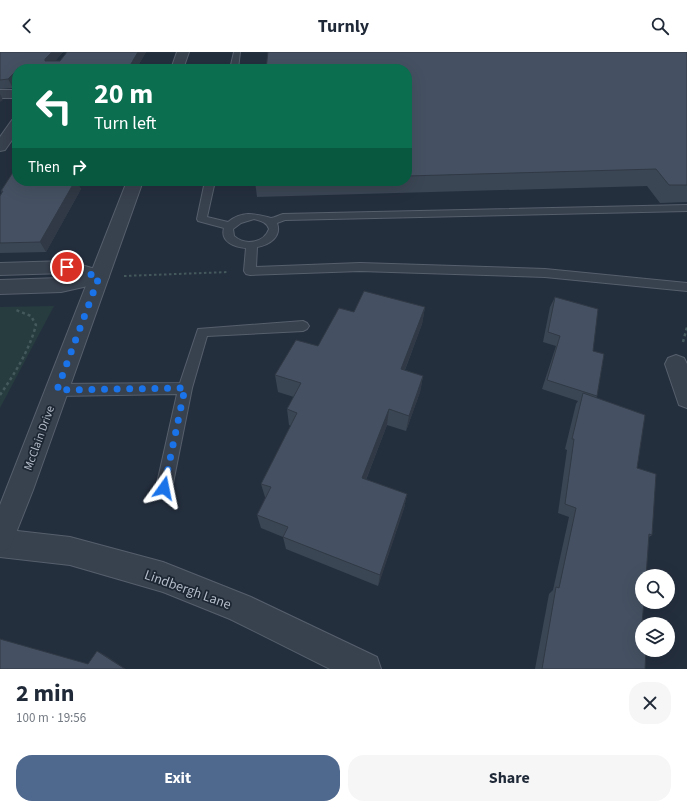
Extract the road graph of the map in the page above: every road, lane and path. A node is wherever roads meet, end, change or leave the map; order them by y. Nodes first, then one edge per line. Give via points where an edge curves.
1 (183, 52) edge
2 (237, 52) edge
3 (178, 64) edge
4 (235, 64) edge
5 (0, 94) edge
6 (12, 94) edge
7 (12, 130) edge
8 (0, 147) edge
9 (133, 186) edge
10 (209, 186) edge
11 (687, 208) edge
12 (272, 222) junction
13 (230, 226) junction
14 (252, 245) junction
15 (0, 269) edge
16 (250, 271) junction
17 (99, 277) junction
18 (0, 287) edge
19 (687, 287) edge
20 (15, 310) dead end
21 (303, 326) dead end
22 (676, 364) dead end
23 (185, 388) junction
24 (57, 390) junction
25 (0, 395) edge
26 (687, 398) edge
27 (164, 488) dead end
28 (0, 538) edge
29 (0, 543) edge
30 (365, 669) edge

1 - 3 street
2 - 4 lane
5 - 6 street
7 - 8 street
9 - 17 street, McClain Drive
10 - 13 lane via 202,219
11 - 12 lane via 283,217
12 - 13 lane via 254,216 240,219
12 - 14 lane via 272,236 260,244
13 - 14 lane via 228,235 231,239 236,243
14 - 16 lane
15 - 17 street via 67,267
16 - 17 path
16 - 19 lane via 360,267 545,273
17 - 18 street via 61,285
17 - 24 street, McClain Drive
20 - 25 path via 31,316 36,325 34,335 13,376
21 - 23 lane via 202,332
22 - 26 street
23 - 24 lane
23 - 27 lane
24 - 28 street, McClain Drive
29 - 30 street, Lindbergh Lane via 70,551 163,577 240,608

